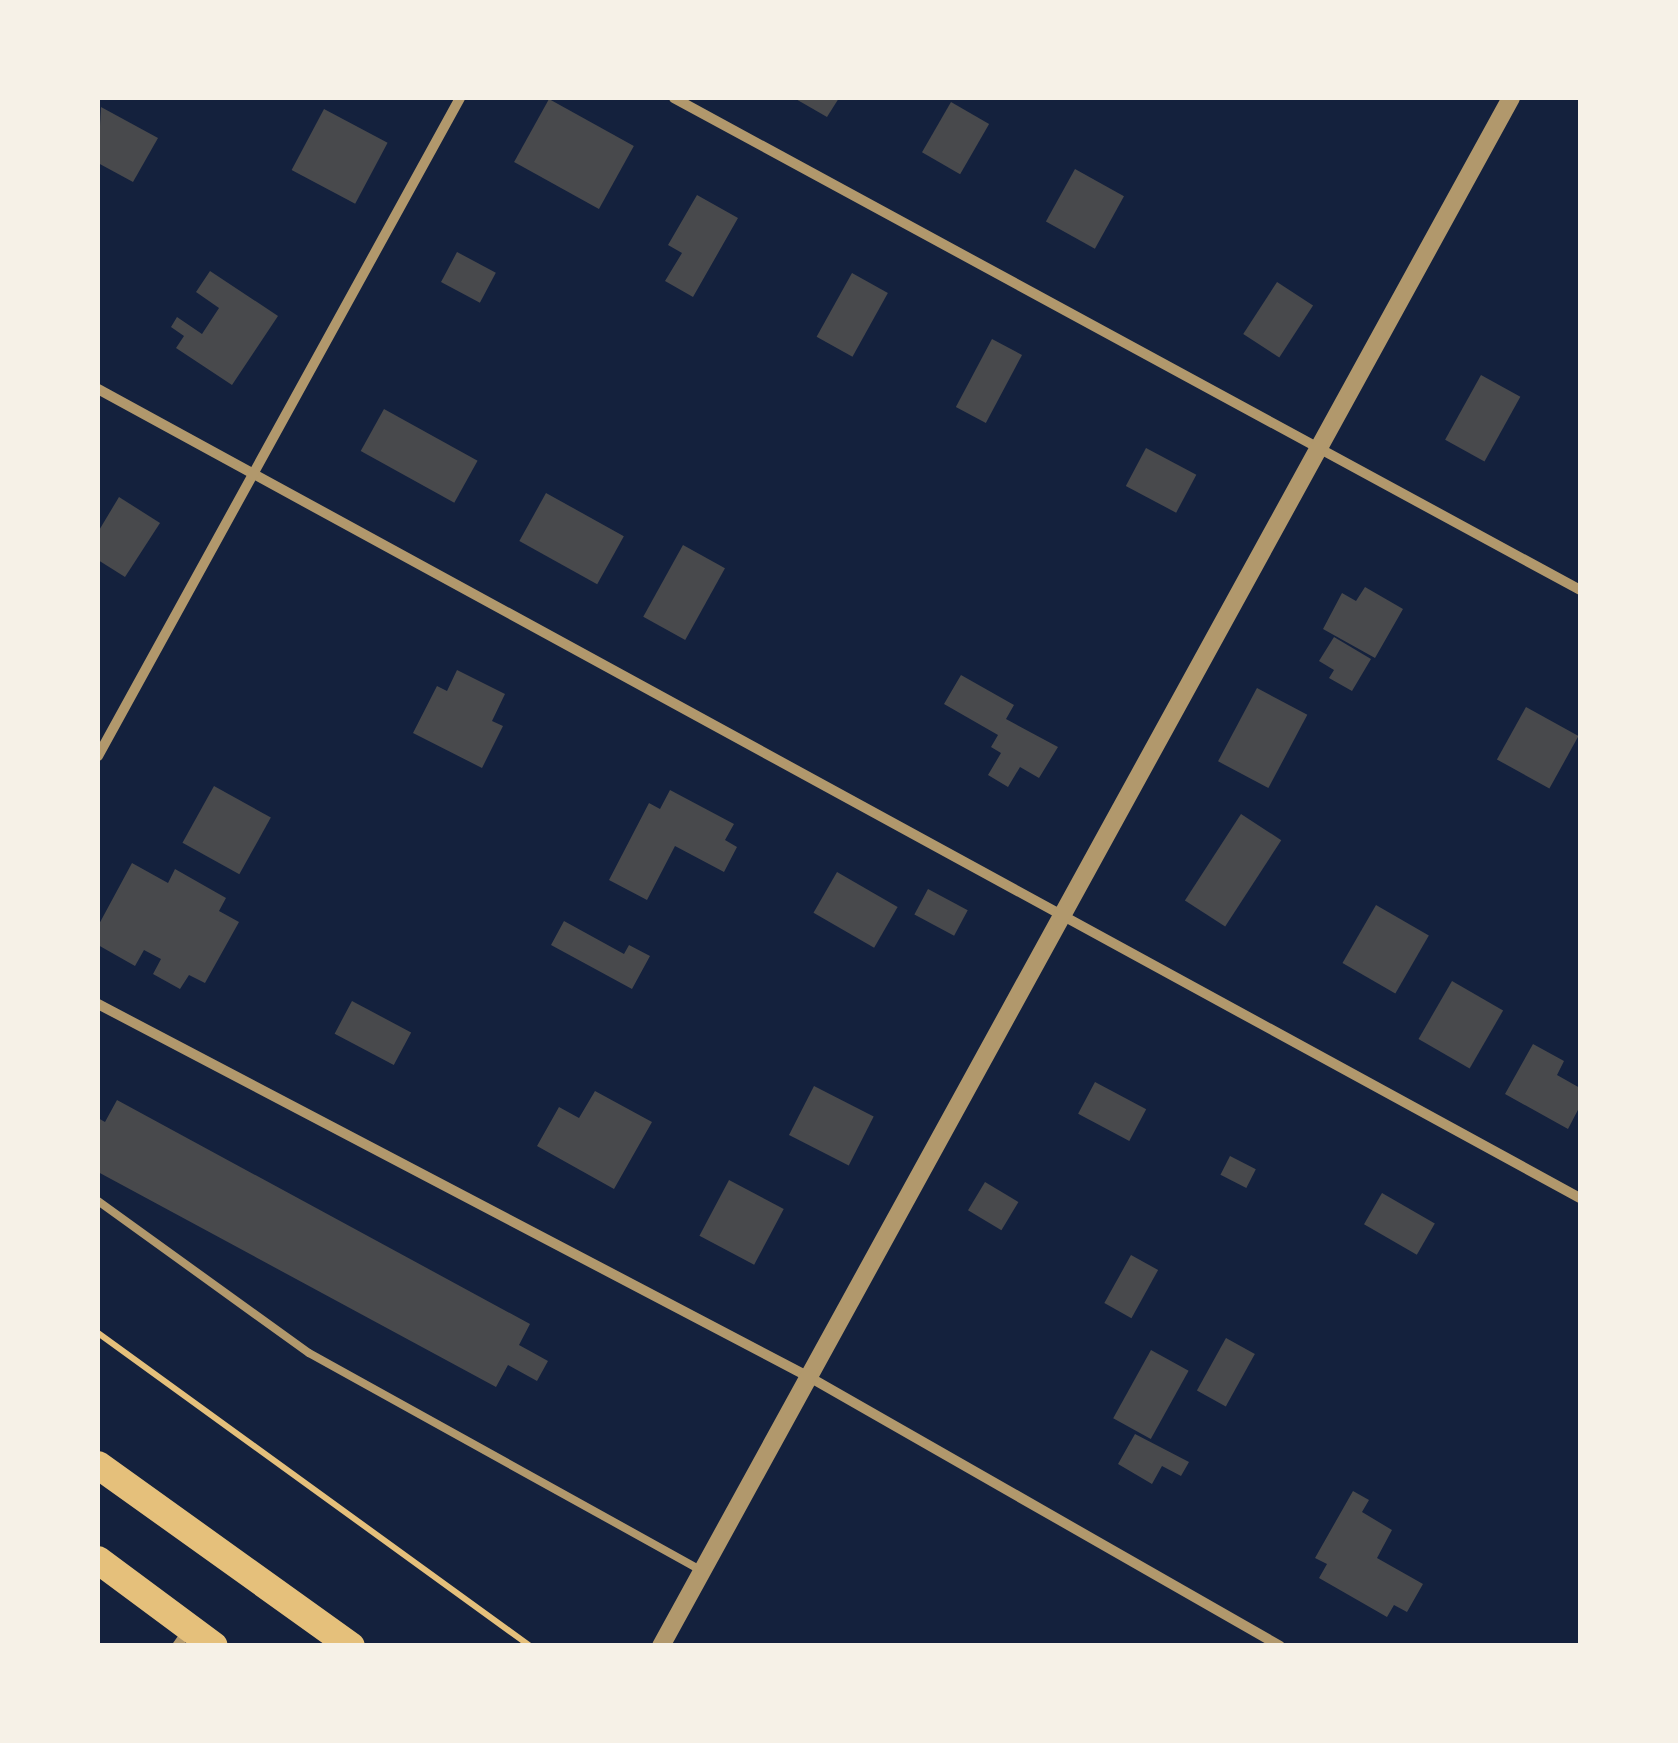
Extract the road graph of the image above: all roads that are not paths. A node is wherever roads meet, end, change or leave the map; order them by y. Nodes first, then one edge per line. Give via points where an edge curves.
1 (460, 98) edge
2 (674, 98) edge
3 (1511, 98) edge
4 (98, 389) edge
5 (1322, 452) junction
6 (256, 476) junction
7 (1580, 590) edge
8 (98, 756) edge
9 (1066, 916) junction
10 (98, 1004) edge
11 (1580, 1198) edge
12 (98, 1201) edge
13 (811, 1378) junction
14 (98, 1465) edge
15 (98, 1560) edge
16 (702, 1572) junction
17 (184, 1637) edge
18 (214, 1646) edge
19 (351, 1646) edge
20 (661, 1646) edge
21 (1280, 1646) edge

1 - 6 street
2 - 5 street
3 - 5 street
4 - 6 street
5 - 7 street
5 - 9 street
6 - 8 street
6 - 9 street
9 - 11 street
9 - 13 street
10 - 13 street
12 - 16 lane via 308,1353
13 - 16 street
13 - 21 street
14 - 19 highway
15 - 17 highway
16 - 20 street
17 - 18 highway

